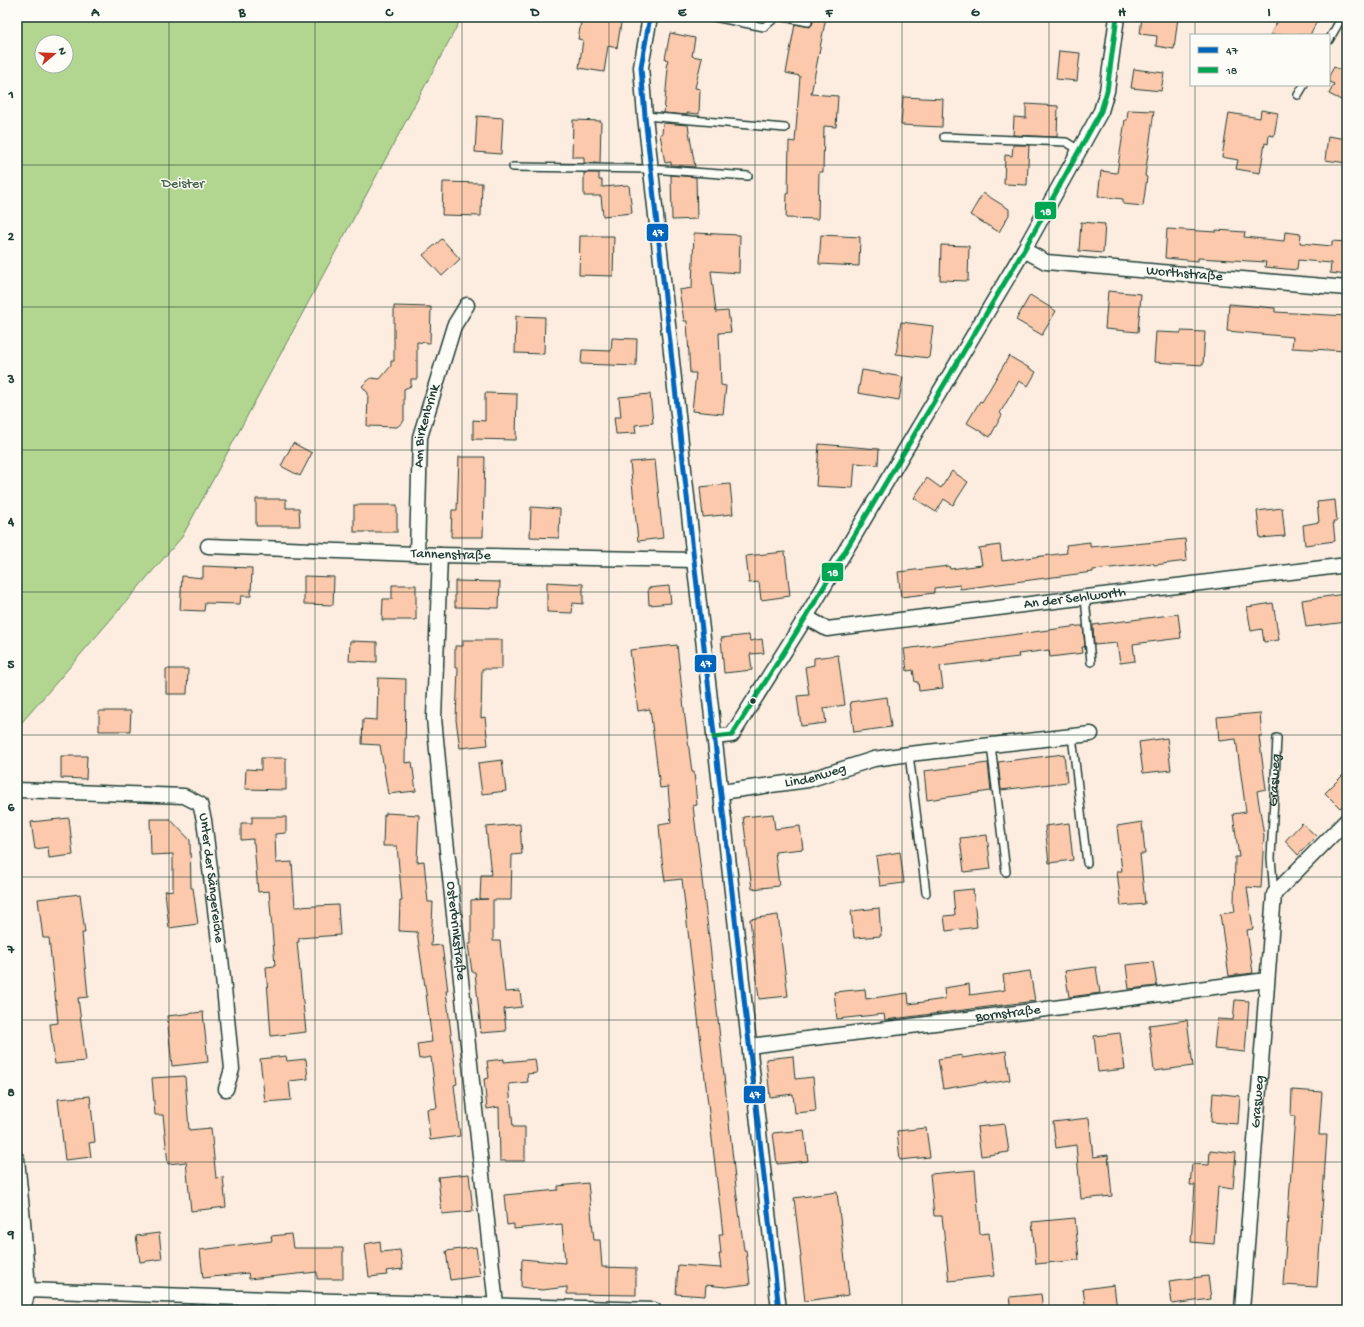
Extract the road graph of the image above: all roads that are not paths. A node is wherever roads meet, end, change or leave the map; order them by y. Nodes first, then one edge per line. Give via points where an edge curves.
1 (650, 17) edge
2 (714, 17) edge
3 (776, 17) edge
4 (783, 17) edge
5 (1117, 17) edge
6 (1342, 17) edge
7 (808, 22) dead end
8 (1330, 38) edge
9 (1303, 86) edge
10 (1298, 95) dead end
11 (645, 116) junction
12 (785, 128) dead end
13 (944, 137) dead end
14 (1079, 150) junction
15 (513, 167) dead end
16 (651, 169) junction
17 (748, 176) dead end
18 (1024, 250) junction
19 (1347, 288) edge
20 (467, 305) dead end
21 (208, 546) dead end
22 (417, 554) junction
23 (440, 555) junction
24 (694, 560) junction
25 (1347, 565) edge
26 (1085, 598) junction
27 (806, 617) junction
28 (1091, 662) dead end
29 (1091, 734) dead end
30 (1072, 736) junction
31 (714, 737) junction
32 (1277, 738) dead end
33 (991, 745) junction
34 (909, 754) junction
35 (17, 790) edge
36 (721, 792) junction
37 (1347, 820) edge
38 (1087, 863) dead end
39 (1006, 872) dead end
40 (926, 893) dead end
41 (1274, 894) junction
42 (1267, 980) junction
43 (749, 1046) junction
44 (226, 1089) dead end
45 (17, 1160) edge
46 (20, 1222) edge
47 (28, 1290) junction
48 (266, 1304) edge
49 (496, 1305) junction
50 (23, 1310) edge
51 (654, 1310) edge
52 (779, 1310) edge
53 (1242, 1310) edge

1 - 11 street via 641,67
2 - 3 lane via 764,27
4 - 7 lane
5 - 14 street via 1107,91 1101,111
6 - 8 lane
9 - 10 lane
11 - 12 lane
11 - 16 street
13 - 14 lane via 1066,142
14 - 18 street
15 - 16 lane
16 - 17 lane
16 - 24 street
18 - 19 street, Worthstraße via 1046,262
18 - 27 street
20 - 22 street, Am Birkenbrink via 454,326 420,437
21 - 22 street, Tannenstraße
22 - 23 street, Tannenstraße
23 - 24 street, Tannenstraße
23 - 49 street, Osterbrinkstraße via 434,718
24 - 31 street
25 - 26 street, An der Sehlworth
26 - 27 street, An der Sehlworth via 827,629
26 - 28 lane
27 - 31 street via 732,735
29 - 30 street, Lindenweg
30 - 33 street, Lindenweg
30 - 38 lane
31 - 36 street
32 - 41 lane, Grasweg via 1271,858
33 - 34 street, Lindenweg
33 - 39 lane
34 - 36 street, Lindenweg via 874,759 808,780
34 - 40 lane
35 - 44 street, Unter der Sängereiche via 184,796 200,804 220,950 232,1069
36 - 43 street
37 - 41 street
41 - 42 street, Grasweg
42 - 43 street, Bornstraße
42 - 53 street, Grasweg
43 - 52 street
45 - 46 street
46 - 47 street
47 - 48 street
47 - 50 street
48 - 49 street
49 - 51 street

